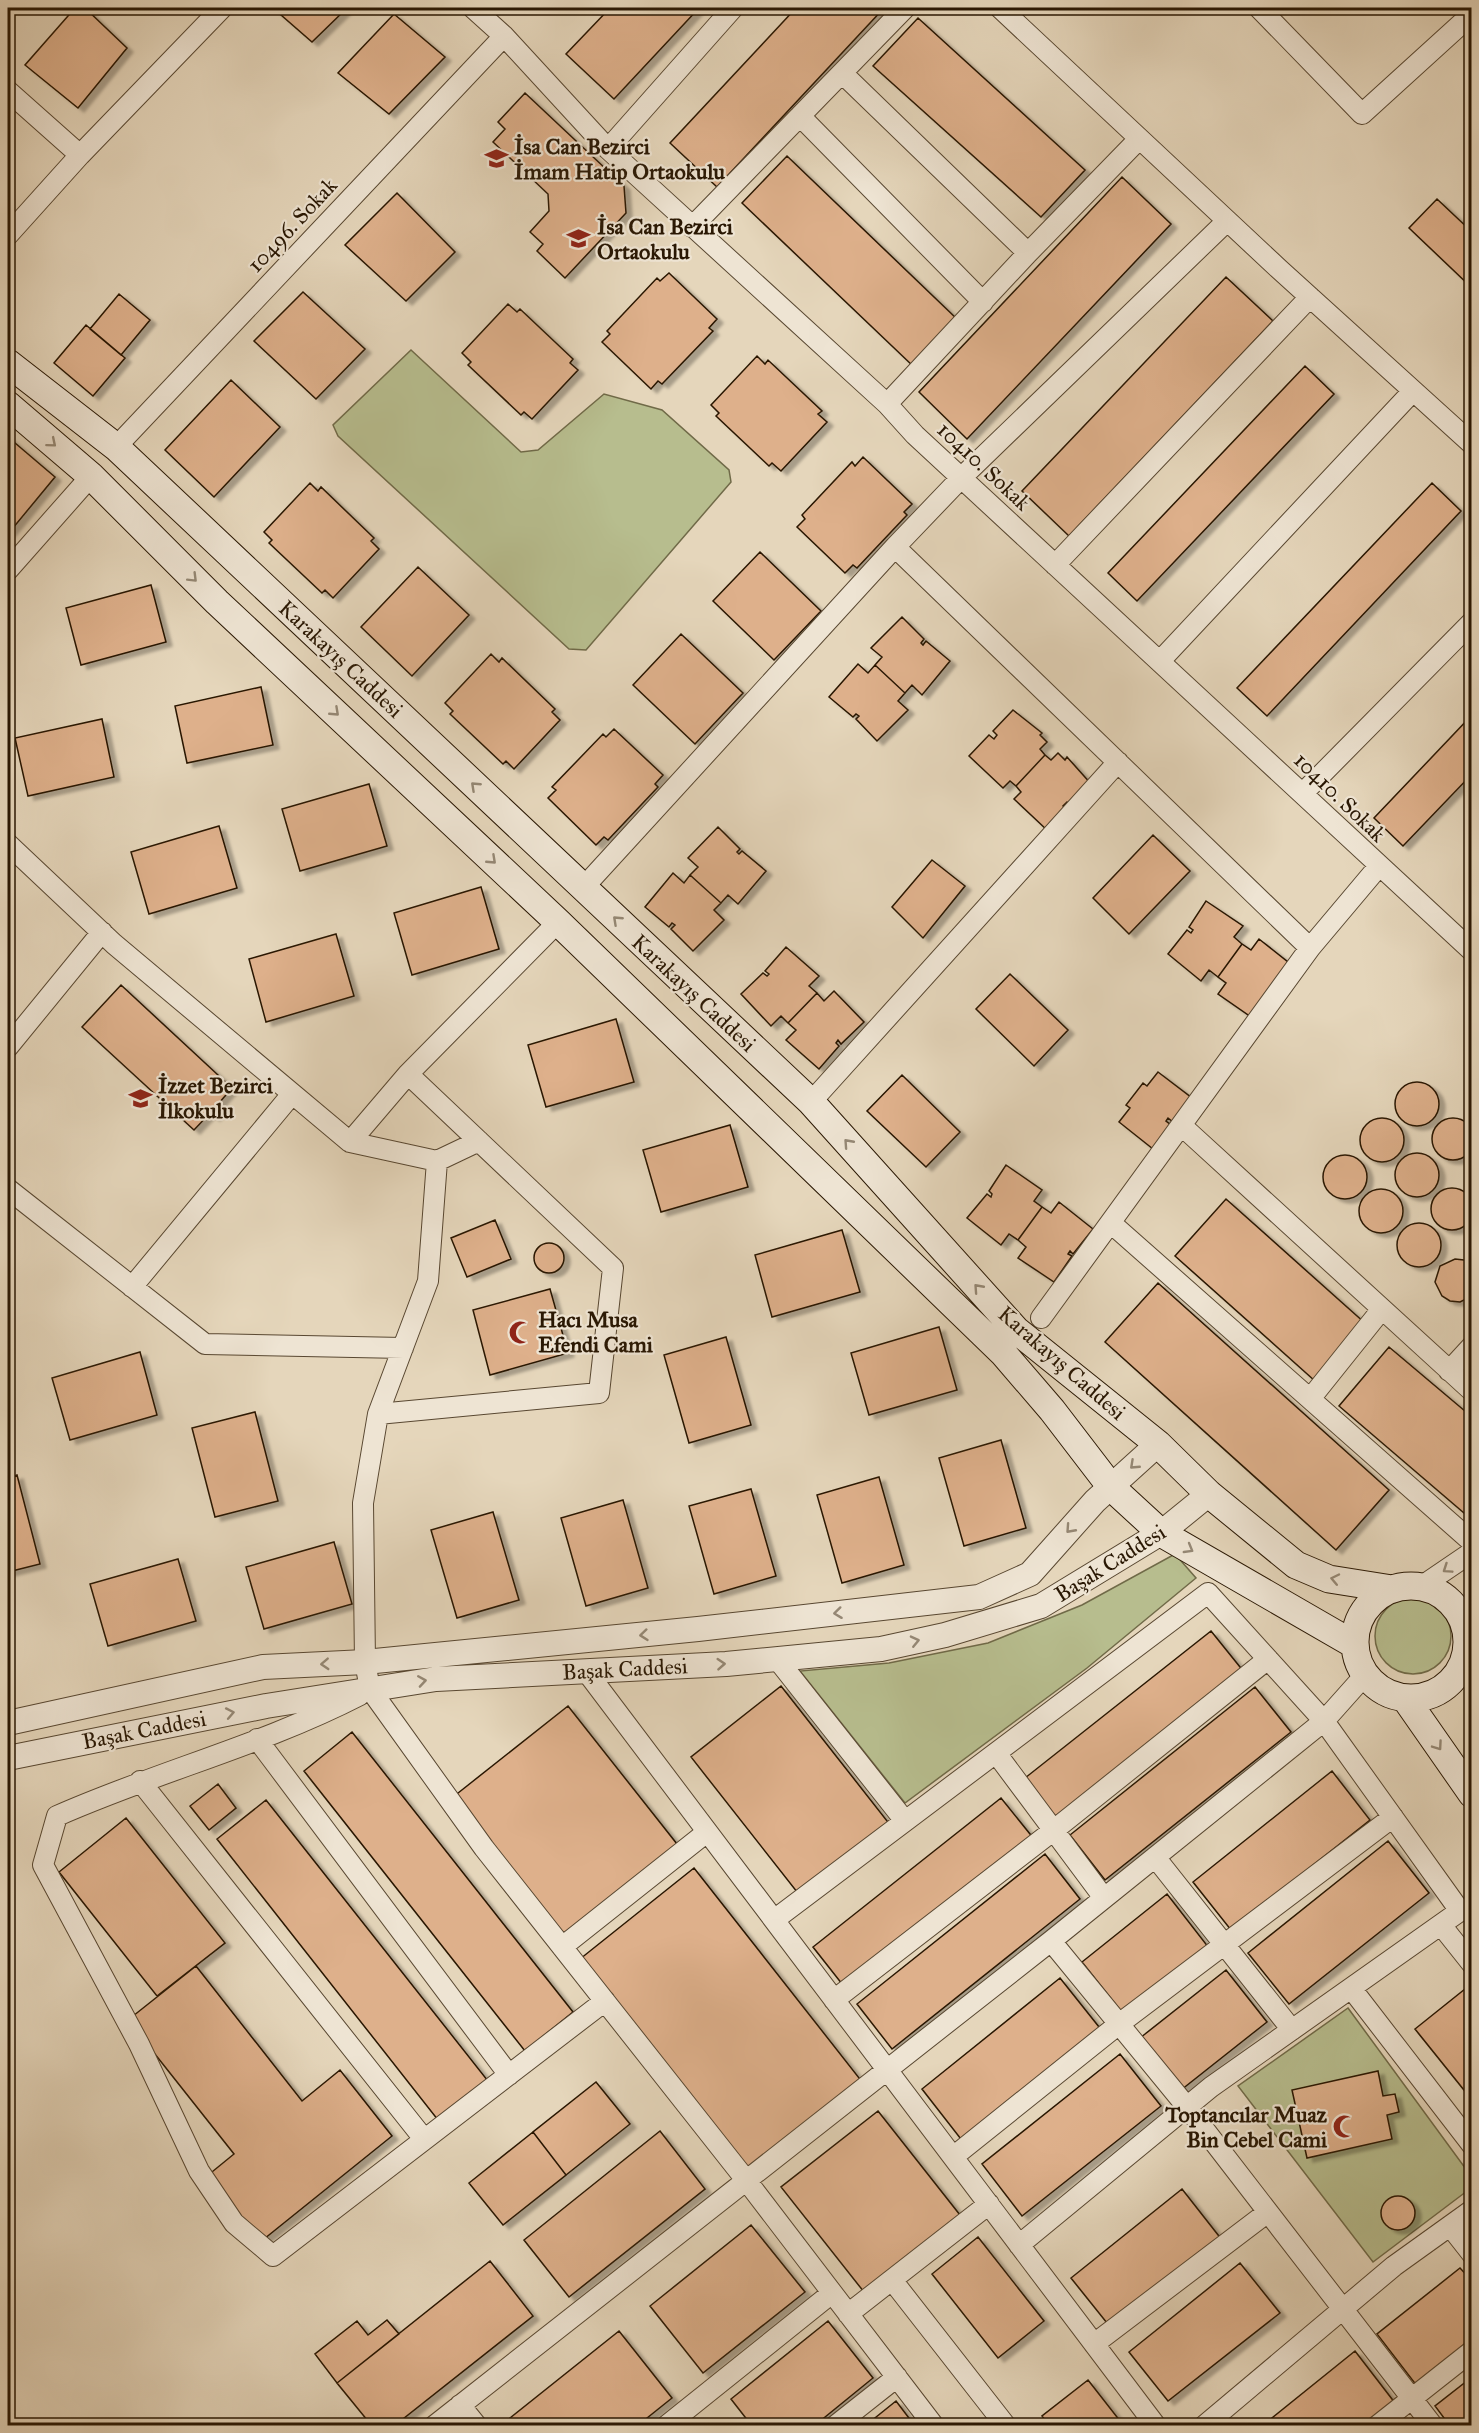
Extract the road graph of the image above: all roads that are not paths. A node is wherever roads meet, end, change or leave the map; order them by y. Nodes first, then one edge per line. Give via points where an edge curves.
1 (222, 8) edge
2 (473, 8) edge
3 (733, 8) edge
4 (905, 8) edge
5 (1000, 8) edge
6 (1259, 8) edge
7 (1472, 14) edge
8 (504, 36) junction
9 (842, 73) junction
10 (8, 91) edge
11 (800, 116) junction
12 (1139, 140) junction
13 (608, 149) junction
14 (80, 155) junction
15 (1227, 221) junction
16 (692, 227) junction
17 (8, 235) edge
18 (1028, 253) junction
19 (1310, 297) junction
20 (983, 302) junction
21 (8, 363) edge
22 (1413, 391) junction
23 (887, 404) junction
24 (8, 405) edge
25 (1472, 444) edge
26 (116, 447) junction
27 (91, 476) junction
28 (961, 478) junction
29 (895, 547) junction
30 (1055, 565) junction
31 (8, 570) edge
32 (1472, 622) edge
33 (1160, 662) junction
34 (1118, 762) junction
35 (1303, 793) junction
36 (8, 844) edge
37 (1378, 866) junction
38 (583, 888) junction
39 (558, 922) junction
40 (102, 932) junction
41 (1310, 948) junction
42 (1472, 951) edge
43 (8, 1047) edge
44 (408, 1074) junction
45 (292, 1094) junction
46 (811, 1102) junction
47 (1182, 1126) junction
48 (479, 1141) junction
49 (350, 1142) junction
50 (437, 1161) junction
51 (8, 1189) edge
52 (1112, 1224) junction
53 (132, 1287) junction
54 (1382, 1309) junction
55 (1041, 1318) dead end
56 (1472, 1346) edge
57 (403, 1348) junction
58 (1449, 1371) junction
59 (1472, 1391) edge
60 (1310, 1399) junction
61 (378, 1414) junction
62 (1158, 1444) junction
63 (1111, 1487) junction
64 (1209, 1494) junction
65 (1161, 1533) junction
66 (1472, 1542) edge
67 (1472, 1552) edge
68 (1422, 1586) junction
69 (1392, 1589) junction
70 (1355, 1645) junction
71 (1469, 1645) edge
72 (777, 1659) junction
73 (1268, 1659) junction
74 (365, 1662) junction
75 (586, 1671) junction
76 (1365, 1675) junction
77 (370, 1689) junction
78 (1405, 1698) junction
79 (1324, 1721) junction
80 (8, 1723) edge
81 (257, 1738) junction
82 (996, 1753) junction
83 (8, 1758) edge
84 (140, 1781) junction
85 (1472, 1794) edge
86 (1393, 1817) junction
87 (905, 1821) junction
88 (1054, 1830) junction
89 (707, 1832) junction
90 (1155, 1857) junction
91 (1104, 1898) junction
92 (774, 1920) junction
93 (1441, 1925) junction
94 (1051, 1941) junction
95 (1225, 1944) junction
96 (562, 1947) junction
97 (1472, 1964) edge
98 (1351, 1988) junction
99 (834, 2000) junction
100 (605, 2001) junction
101 (1119, 2024) junction
102 (1292, 2030) junction
103 (887, 2070) junction
104 (509, 2075) junction
105 (1187, 2107) junction
106 (424, 2139) junction
107 (1472, 2145) edge
108 (953, 2157) junction
109 (746, 2180) junction
110 (989, 2204) junction
111 (1472, 2210) edge
112 (1268, 2212) junction
113 (1450, 2226) junction
114 (1019, 2245) junction
115 (1472, 2254) edge
116 (892, 2280) junction
117 (832, 2293) junction
118 (1343, 2309) junction
119 (848, 2314) junction
120 (1094, 2344) junction
121 (1472, 2351) edge
122 (897, 2377) junction
123 (1413, 2397) junction
124 (460, 2405) junction
125 (434, 2426) edge
126 (477, 2426) edge
127 (666, 2426) edge
128 (835, 2426) edge
129 (934, 2426) edge
130 (1006, 2426) edge
131 (1156, 2426) edge
132 (1204, 2426) edge
133 (1377, 2426) edge
134 (1433, 2426) edge

1 - 14 street
2 - 8 street, 10410. Sokak
3 - 13 street
4 - 9 street
5 - 12 street
6 - 7 street via 1362,114
8 - 13 street, 10410. Sokak
8 - 26 street, 10496. Sokak
9 - 11 street
9 - 18 street
10 - 14 street
11 - 16 street
11 - 20 street
12 - 15 street
12 - 18 street
13 - 16 street, 10410. Sokak
14 - 17 street
15 - 19 street
15 - 28 street
16 - 23 street, 10410. Sokak
18 - 20 street
19 - 22 street
19 - 30 street
20 - 23 street
21 - 26 main road, Karakayış Caddesi
22 - 25 street
22 - 33 street
23 - 28 street, 10410. Sokak
24 -> 27 main road, Karakayış Caddesi
38 -> 26 main road, Karakayış Caddesi
27 - 31 street
27 -> 39 main road, Karakayış Caddesi via 217,602
28 - 29 street
28 - 30 street, 10410. Sokak
29 - 34 street
29 - 38 street
30 - 33 street, 10410. Sokak
32 - 35 street
33 - 35 street, 10410. Sokak
34 - 41 street
34 - 46 street
35 - 37 street, 10410. Sokak
36 - 40 street
37 - 41 street
37 - 42 street, 10410. Sokak
46 -> 38 main road, Karakayış Caddesi
39 - 44 street
39 - 63 main road, Karakayış Caddesi via 1002,1353
40 - 43 street
40 - 45 street
41 - 47 street
44 - 48 street
44 - 49 street
45 - 49 street
45 - 53 street
62 -> 46 main road, Karakayış Caddesi via 1016,1330
47 - 52 street
47 - 54 street
48 - 50 street
48 - 61 street via 613,1268 599,1393
49 - 50 street
50 - 57 street via 428,1281
51 - 53 street
52 - 55 street
52 - 60 street
53 - 57 street via 205,1344
54 - 58 street
54 - 60 street
56 - 58 street
57 - 61 street
58 - 59 street
60 - 66 street
61 - 74 street via 363,1503
62 -> 63 street, Başak Caddesi
62 - 64 main road, Karakayış Caddesi
63 - 65 main road, Karakayış Caddesi
63 -> 74 street, Başak Caddesi via 1030,1574 979,1597
64 - 65 street, Başak Caddesi
69 -> 64 main road, Karakayış Caddesi via 1329,1579 1296,1565
65 -> 70 main road, Karakayış Caddesi
72 -> 65 street, Başak Caddesi via 881,1649 945,1635 1041,1606
67 -> 68 street
68 - 69 main road
68 - 71 main road via 1452,1602 1462,1617
69 - 70 main road via 1365,1609 1357,1626
70 - 76 main road
71 - 78 main road via 1462,1667 1439,1692 1423,1698
75 -> 72 street, Başak Caddesi
72 - 87 street
73 - 79 street
73 - 82 street via 1208,1593
73 - 88 street
74 - 77 street
74 -> 80 street, Başak Caddesi via 263,1667
77 -> 75 street, Başak Caddesi via 436,1679
75 - 89 street
76 - 78 main road via 1376,1687
76 - 79 street
77 - 81 street via 317,1717
83 -> 77 street, Başak Caddesi
77 - 96 street via 484,1848
78 -> 85 main road
79 - 86 street
79 - 90 street
81 - 84 street
81 - 104 street
82 - 87 street
82 - 88 street
84 - 106 street
84 - 106 street via 57,1816 43,1864 139,2044 199,2171 234,2223 273,2256
86 - 93 street via 1461,1911
86 - 95 street
87 - 92 street
88 - 91 street
88 - 99 street
89 - 92 street
89 - 96 street
90 - 91 street
90 - 95 street
91 - 94 street
92 - 99 street
93 - 97 street
93 - 98 street
94 - 101 street
94 - 103 street
95 - 101 street
95 - 102 street
96 - 100 street
98 - 102 street
98 - 107 street
99 - 103 street
100 - 104 street
100 - 109 street
101 - 105 street
101 - 108 street
102 - 105 street
103 - 108 street
103 - 109 street
104 - 106 street
105 - 112 street
105 - 114 street
108 - 110 street
109 - 117 street
109 - 124 street
110 - 114 street
110 - 116 street
111 - 113 street
112 - 118 street
112 - 120 street
113 - 115 street
113 - 118 street
114 - 120 street
116 - 119 street
116 - 130 street
117 - 119 street
117 - 127 street
118 - 123 street
118 - 132 street
119 - 122 street
120 - 131 street
121 - 123 street
122 - 128 street
122 - 129 street
123 - 133 street
123 - 134 street
124 - 125 street
124 - 126 street

